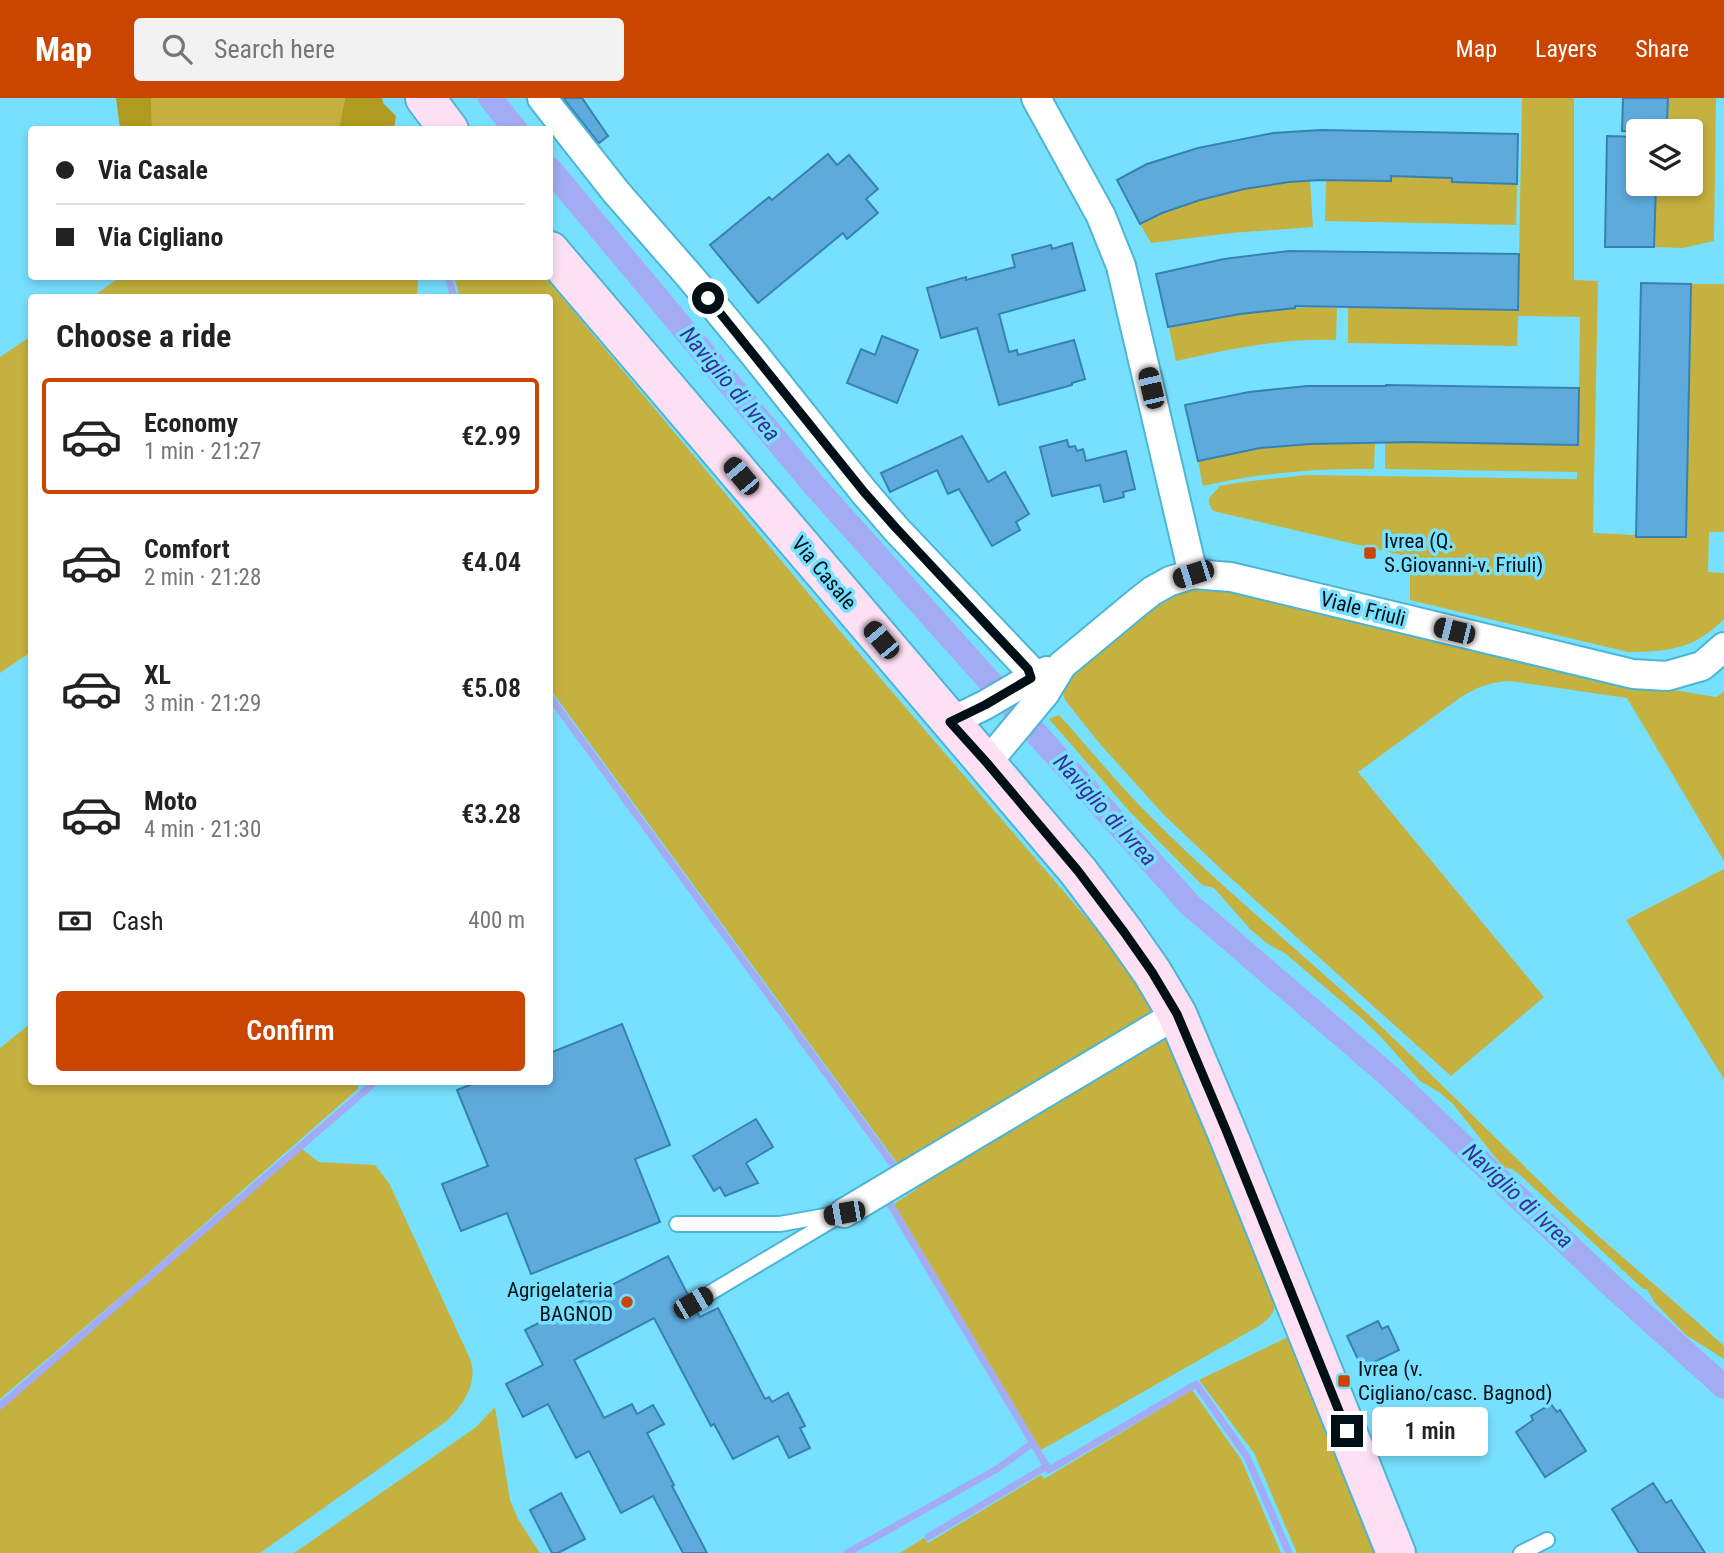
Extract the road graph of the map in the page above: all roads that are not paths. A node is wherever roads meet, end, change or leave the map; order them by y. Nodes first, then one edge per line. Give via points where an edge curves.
1 (425, 98) edge
2 (542, 98) edge
3 (1036, 98) edge
4 (446, 126) edge
5 (553, 255) edge
6 (1193, 574) junction
7 (1724, 647) edge
8 (1038, 686) junction
9 (950, 722) junction
10 (996, 752) junction
11 (1177, 1014) junction
12 (844, 1213) junction
13 (677, 1224) dead end
14 (693, 1303) dead end
15 (1547, 1540) dead end
16 (1396, 1553) edge
17 (1521, 1553) edge

1 - 4 main road
2 - 8 street via 849,474 1028,669
3 - 6 street via 1101,216 1121,266
5 - 9 main road, Via Casale
6 - 7 street, Viale Friuli via 1231,577 1633,674 1667,676 1702,666
6 - 8 street, Viale Friuli via 1152,591
8 - 9 street, Viale Friuli
8 - 10 street, Viale Friuli
9 - 10 main road, Via Casale
10 - 11 main road, Via Casale
11 - 12 street
11 - 16 main road, Via Casale
12 - 13 lane via 780,1224
12 - 14 lane
15 - 17 lane

